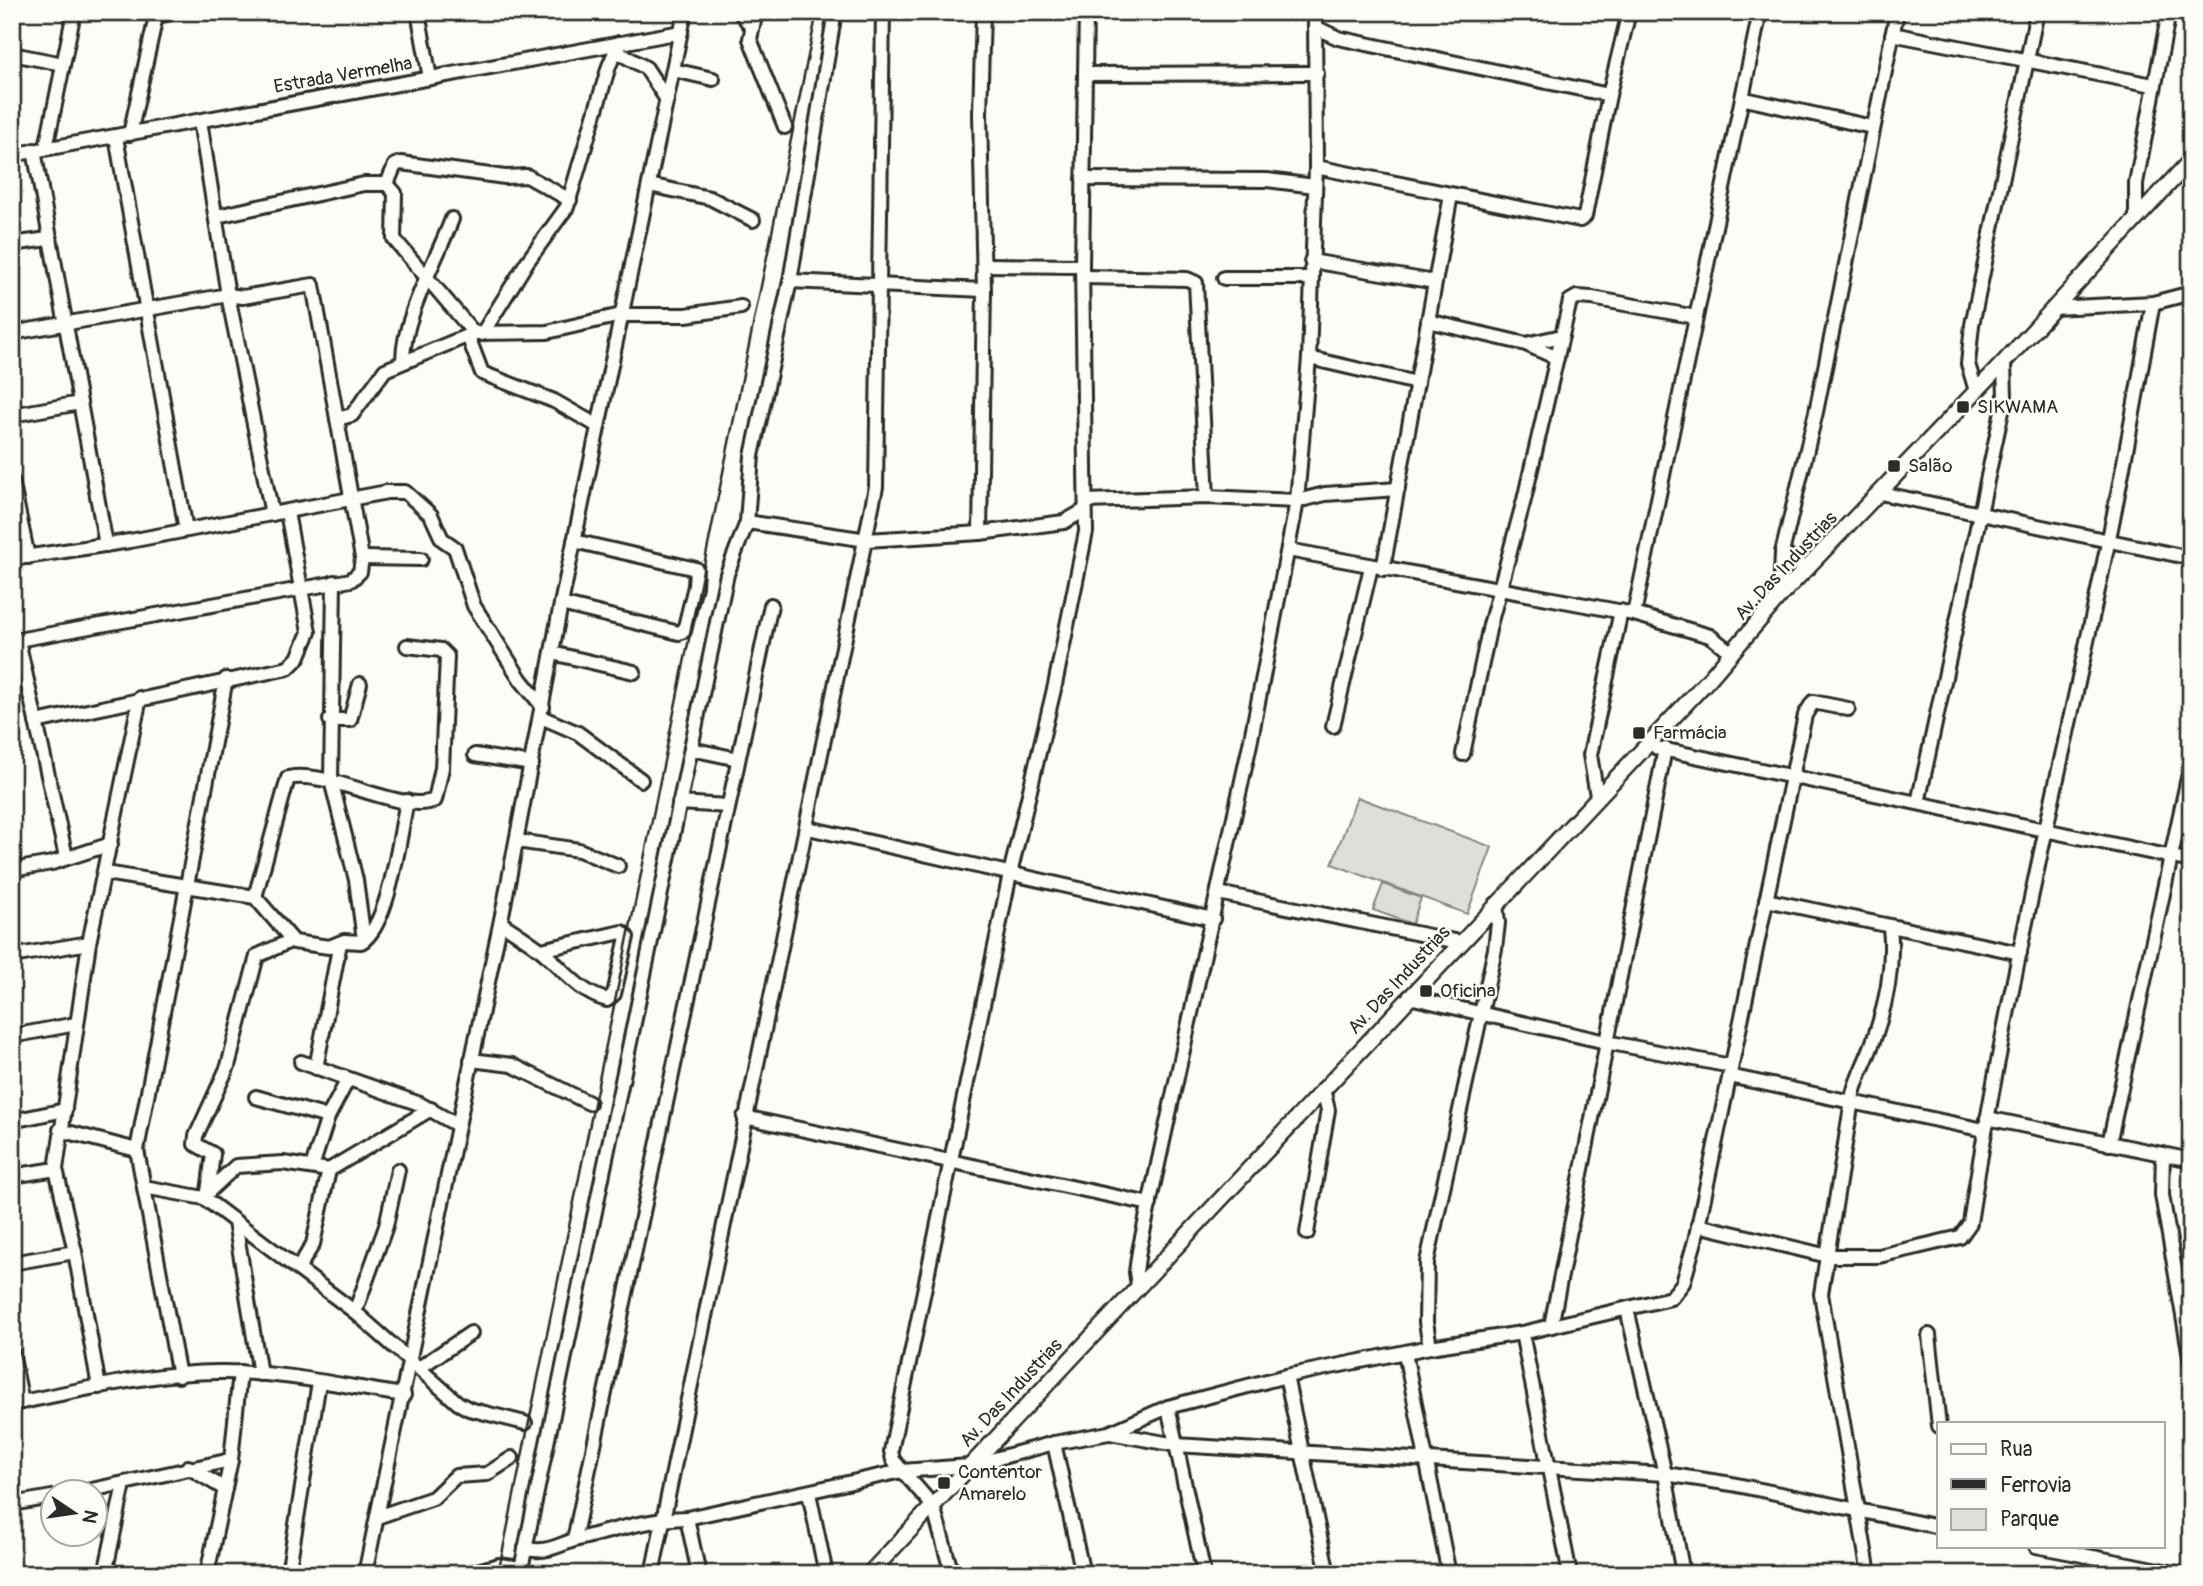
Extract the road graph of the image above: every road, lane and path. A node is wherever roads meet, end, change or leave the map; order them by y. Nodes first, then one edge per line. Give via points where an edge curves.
1 (75, 12) edge
2 (177, 12) edge
3 (418, 12) edge
4 (685, 12) edge
5 (740, 12) edge
6 (756, 12) edge
7 (835, 12) edge
8 (883, 12) edge
9 (983, 12) edge
10 (1086, 12) edge
11 (1315, 12) edge
12 (1629, 12) edge
13 (1760, 12) edge
14 (1897, 12) edge
15 (2037, 12) edge
16 (2169, 12) edge
17 (157, 14) edge
18 (751, 26) junction
19 (1315, 27) junction
20 (681, 32) junction
21 (1892, 34) junction
22 (1338, 38) junction
23 (1316, 46) junction
24 (618, 47) junction
25 (12, 54) edge
26 (2026, 62) junction
27 (63, 64) junction
28 (673, 70) junction
29 (1317, 73) junction
30 (1085, 74) junction
31 (430, 78) junction
32 (713, 79) dead end
33 (2153, 85) junction
34 (1609, 95) junction
35 (1745, 99) junction
36 (667, 100) junction
37 (200, 121) junction
38 (785, 127) dead end
39 (1872, 127) junction
40 (130, 134) junction
41 (116, 137) junction
42 (40, 149) junction
43 (12, 155) edge
44 (2191, 160) edge
45 (1316, 167) junction
46 (1083, 179) junction
47 (387, 184) junction
48 (649, 185) junction
49 (1315, 186) junction
50 (1451, 195) junction
51 (570, 200) junction
52 (217, 216) junction
53 (2136, 218) junction
54 (452, 219) dead end
55 (753, 220) dead end
56 (48, 239) junction
57 (12, 244) edge
58 (1311, 261) junction
59 (984, 265) junction
60 (1082, 271) junction
61 (1224, 278) dead end
62 (1310, 278) junction
63 (428, 279) junction
64 (790, 281) junction
65 (1435, 282) junction
66 (879, 284) junction
67 (984, 289) junction
68 (2191, 293) edge
69 (228, 295) junction
70 (2153, 303) junction
71 (741, 307) dead end
72 (2053, 308) junction
73 (147, 309) junction
74 (621, 314) junction
75 (1696, 317) junction
76 (1428, 321) junction
77 (65, 323) junction
78 (12, 333) edge
79 (475, 334) junction
80 (1562, 336) junction
81 (1526, 344) junction
82 (1308, 358) junction
83 (1557, 358) junction
84 (403, 361) junction
85 (2004, 362) junction
86 (1417, 383) junction
87 (1974, 394) junction
88 (80, 403) junction
89 (12, 415) edge
90 (337, 419) junction
91 (598, 426) junction
92 (12, 481) edge
93 (1398, 489) junction
94 (1880, 493) junction
95 (1207, 497) junction
96 (351, 500) junction
97 (1297, 501) junction
98 (1085, 505) junction
99 (287, 512) junction
100 (1981, 512) junction
101 (272, 514) junction
102 (747, 522) junction
103 (1064, 522) junction
104 (186, 530) junction
105 (1086, 532) junction
106 (980, 533) junction
107 (867, 540) junction
108 (574, 541) junction
109 (2109, 541) junction
110 (106, 545) junction
111 (1288, 550) junction
112 (1782, 553) junction
113 (28, 557) junction
114 (362, 558) junction
115 (2191, 558) edge
116 (12, 559) edge
117 (421, 559) dead end
118 (1377, 568) junction
119 (1808, 569) junction
120 (334, 582) junction
121 (301, 587) junction
122 (1502, 588) junction
123 (1780, 596) junction
124 (561, 604) junction
125 (771, 605) dead end
126 (1628, 612) junction
127 (15, 641) edge
128 (407, 646) dead end
129 (552, 653) junction
130 (1732, 653) junction
131 (634, 672) dead end
132 (226, 679) junction
133 (360, 684) dead end
134 (140, 698) junction
135 (1848, 709) dead end
136 (542, 712) junction
137 (330, 720) junction
138 (36, 722) junction
139 (1333, 726) dead end
140 (1646, 745) junction
141 (691, 749) junction
142 (1665, 750) junction
143 (1463, 754) dead end
144 (474, 755) dead end
145 (738, 759) junction
146 (532, 764) junction
147 (2191, 764) edge
148 (1794, 777) junction
149 (331, 780) junction
150 (641, 780) dead end
151 (1597, 796) junction
152 (407, 801) junction
153 (679, 803) junction
154 (1918, 803) junction
155 (728, 806) junction
156 (808, 828) junction
157 (2045, 830) junction
158 (517, 841) junction
159 (111, 844) junction
160 (66, 857) junction
161 (2171, 857) junction
162 (2191, 861) edge
163 (618, 866) dead end
164 (12, 870) edge
165 (105, 873) junction
166 (1010, 874) junction
167 (186, 885) junction
168 (1218, 893) junction
169 (256, 897) junction
170 (1766, 900) junction
171 (1496, 904) junction
172 (1213, 919) junction
173 (500, 923) junction
174 (1890, 927) junction
175 (1903, 929) junction
176 (364, 940) junction
177 (290, 941) junction
178 (1459, 942) junction
179 (89, 943) junction
180 (340, 943) junction
181 (541, 950) junction
182 (1893, 950) junction
183 (2020, 953) junction
184 (12, 956) edge
185 (1409, 997) junction
186 (1482, 1014) junction
187 (76, 1024) junction
188 (12, 1036) edge
189 (1606, 1042) junction
190 (471, 1060) junction
191 (301, 1062) dead end
192 (316, 1068) junction
193 (1730, 1071) junction
194 (347, 1081) junction
195 (1323, 1089) junction
196 (256, 1097) dead end
197 (589, 1103) dead end
198 (1853, 1104) junction
199 (431, 1109) junction
200 (65, 1110) junction
201 (328, 1117) junction
202 (744, 1117) junction
203 (12, 1121) edge
204 (1986, 1124) junction
205 (457, 1125) junction
206 (60, 1130) junction
207 (2109, 1144) junction
208 (137, 1150) junction
209 (2163, 1154) junction
210 (2191, 1160) edge
211 (952, 1161) junction
212 (212, 1163) junction
213 (236, 1166) junction
214 (312, 1167) junction
215 (56, 1169) junction
216 (329, 1170) junction
217 (398, 1170) dead end
218 (12, 1176) edge
219 (144, 1186) junction
220 (206, 1195) junction
221 (1150, 1204) junction
222 (235, 1222) junction
223 (1698, 1225) junction
224 (1307, 1233) dead end
225 (75, 1252) junction
226 (1828, 1256) junction
227 (12, 1263) edge
228 (298, 1269) junction
229 (1138, 1286) junction
230 (1627, 1309) junction
231 (355, 1312) junction
232 (1550, 1326) junction
233 (1522, 1332) junction
234 (471, 1333) dead end
235 (1929, 1335) dead end
236 (1430, 1347) junction
237 (12, 1353) edge
238 (1405, 1353) junction
239 (2191, 1362) edge
240 (415, 1364) junction
241 (240, 1372) junction
242 (260, 1374) junction
243 (179, 1376) junction
244 (1286, 1376) junction
245 (319, 1382) junction
246 (99, 1387) junction
247 (404, 1395) junction
248 (17, 1403) edge
249 (1168, 1407) junction
250 (1939, 1422) edge
251 (525, 1423) dead end
252 (1109, 1433) junction
253 (1054, 1443) junction
254 (1176, 1445) junction
255 (1303, 1454) junction
256 (512, 1458) dead end
257 (1426, 1458) junction
258 (231, 1460) junction
259 (969, 1466) junction
260 (1549, 1466) junction
261 (188, 1467) junction
262 (902, 1471) junction
263 (1665, 1474) junction
264 (124, 1484) junction
265 (108, 1487) edge
266 (225, 1489) junction
267 (809, 1493) junction
268 (38, 1499) edge
269 (12, 1504) edge
270 (933, 1506) junction
271 (1859, 1511) junction
272 (377, 1517) junction
273 (687, 1518) junction
274 (663, 1519) junction
275 (1937, 1527) edge
276 (574, 1540) junction
277 (525, 1548) junction
278 (2058, 1548) edge
279 (2103, 1552) edge
280 (521, 1571) edge
281 (105, 1574) edge
282 (208, 1574) edge
283 (288, 1574) edge
284 (365, 1574) edge
285 (467, 1574) edge
286 (652, 1574) edge
287 (699, 1574) edge
288 (826, 1574) edge
289 (869, 1574) edge
290 (952, 1574) edge
291 (1083, 1574) edge
292 (1204, 1574) edge
293 (1328, 1574) edge
294 (1449, 1574) edge
295 (1570, 1574) edge
296 (1683, 1574) edge
297 (1869, 1574) edge
298 (2180, 1574) edge

1 - 27 street
2 - 17 street
3 - 31 street
4 - 20 street
5 - 18 street
6 - 18 street
7 - 64 street
8 - 66 street
9 - 59 street
10 - 30 street
11 - 19 street
12 - 34 street
13 - 35 street
14 - 21 street
15 - 26 street
16 - 33 street
17 - 40 street
18 - 38 street via 750,39
19 - 22 street
19 - 23 street
20 - 24 street, Estrada Vermelha
20 - 28 street
21 - 26 street
21 - 39 street
22 - 23 street
22 - 34 street
23 - 29 street
24 - 31 street, Estrada Vermelha
24 - 36 street via 646,68
24 - 51 street
25 - 27 street
26 - 33 street
26 - 87 street via 1972,325 1968,364
27 - 42 street
28 - 32 street
28 - 36 street
29 - 30 street
29 - 45 street
30 - 46 street
31 - 37 street, Estrada Vermelha
33 - 53 street via 2136,183
34 - 50 street via 1583,219
35 - 39 street
35 - 75 street
36 - 48 street
37 - 40 street, Estrada Vermelha
37 - 52 street
39 - 112 street via 1816,412
40 - 41 street, Estrada Vermelha
41 - 42 street, Estrada Vermelha
41 - 73 street
42 - 43 street, Estrada Vermelha
42 - 56 street
44 - 53 main road
45 - 49 street
45 - 50 street
46 - 49 street via 1267,180
46 - 60 street
47 - 51 street via 395,165 401,163 527,176
47 - 52 street via 364,184
47 - 63 street via 395,193 394,239
48 - 55 street via 710,198
48 - 74 street
49 - 58 street
50 - 65 street
51 - 79 street
52 - 69 street
53 - 72 main road
54 - 63 street
56 - 57 street
56 - 77 street
58 - 62 street
58 - 65 street
59 - 60 street
59 - 67 street
60 - 95 street via 1196,283
60 - 98 street
61 - 62 street
62 - 82 street
63 - 79 street
63 - 84 street via 405,337
64 - 66 street
64 - 102 street via 752,456
65 - 76 street
66 - 67 street
66 - 107 street via 876,487
67 - 106 street
68 - 70 street
69 - 73 street
69 - 90 street via 243,297 313,285
69 - 101 street
70 - 72 street
70 - 109 street
71 - 74 street via 695,314
72 - 85 main road
73 - 77 street
73 - 104 street
74 - 79 street via 547,331
74 - 91 street
75 - 80 street via 1577,297 1570,301
75 - 126 street
76 - 81 street
76 - 86 street
77 - 78 street
77 - 88 street
79 - 84 street
79 - 91 street via 482,373 545,396
80 - 81 street
80 - 83 street
81 - 83 street
82 - 86 street
82 - 97 street
83 - 122 street
84 - 90 street via 385,370 352,415
85 - 87 main road
85 - 100 street via 2005,397
86 - 93 street
87 - 94 main road, Av. Das Industrias
88 - 89 street
88 - 110 street
90 - 96 street
91 - 108 street
92 - 113 street
93 - 97 street via 1325,494
93 - 118 street
94 - 100 street
94 - 119 main road, Av. Das Industrias
95 - 97 street
95 - 98 street
96 - 99 street
96 - 114 street
96 - 136 street via 401,491 432,515 442,539 457,552 474,606
97 - 111 street
98 - 103 street
98 - 105 street
99 - 101 street
99 - 121 street
100 - 109 street
100 - 154 street
101 - 104 street
102 - 107 street
102 - 141 street via 727,574
103 - 105 street
103 - 106 street
104 - 110 street
105 - 166 street
106 - 107 street
107 - 156 street
108 - 124 street
108 - 124 street via 696,569 689,617 679,633
109 - 115 street
109 - 157 street
110 - 113 street
111 - 118 street
111 - 168 street
112 - 119 street
112 - 123 street
113 - 116 street
114 - 117 street
114 - 120 street via 357,576
118 - 122 street
118 - 139 street
119 - 123 main road, Av. Das Industrias
120 - 121 street
120 - 137 street
121 - 127 street
121 - 132 street via 309,632 295,663
122 - 126 street
122 - 143 street
123 - 130 main road, Av. Das Industrias
124 - 129 street
125 - 145 street
126 - 130 street via 1710,635
126 - 151 street via 1590,755
127 - 138 street
128 - 152 street via 441,650 448,659 437,797 432,802
129 - 131 street
129 - 136 street
130 - 140 main road, Av. Das Industrias
132 - 134 street
132 - 167 street
133 - 137 street via 350,720
134 - 138 street
134 - 159 street
135 - 148 street via 1810,704
136 - 146 street
136 - 150 street
137 - 149 street
138 - 160 street
140 - 142 street
140 - 151 main road, Av. Das Industrias
141 - 145 street
141 - 153 street
142 - 148 street
142 - 189 street
144 - 146 street
145 - 155 street
146 - 158 street
147 - 161 street
148 - 154 street
148 - 170 street
149 - 152 street
149 - 169 street via 292,777 285,781
149 - 176 street via 356,880
151 - 171 main road, Av. Das Industrias
152 - 176 street via 393,873 374,929
153 - 155 street
153 - 277 street
154 - 157 street
155 - 276 street
156 - 166 street
156 - 202 street
157 - 161 street
157 - 183 street
158 - 163 street via 579,850
158 - 173 street
159 - 160 street
159 - 165 street
160 - 164 street
161 - 162 street
161 - 207 street
165 - 167 street
165 - 179 street
166 - 172 street
166 - 211 street
167 - 169 street
167 - 208 street
168 - 172 street
168 - 178 street
169 - 177 street
170 - 174 street
170 - 193 street
171 - 178 main road, Av. Das Industrias
171 - 186 street via 1497,939
172 - 221 street
173 - 181 street
173 - 190 street
174 - 175 street
174 - 182 street
175 - 182 street
175 - 183 street
176 - 180 street
177 - 180 street via 329,947
177 - 212 street via 261,952 255,960 228,1066 196,1136 195,1144 212,1151
178 - 185 main road, Av. Das Industrias
179 - 184 street
179 - 187 street
180 - 192 street
181 - 181 street via 622,932 627,937 611,999 594,996 576,985
182 - 198 street via 1880,1022 1860,1070
183 - 204 street
185 - 186 street
185 - 195 main road, Av. Das Industrias
186 - 189 street
186 - 236 street via 1427,1262
187 - 188 street
187 - 200 street
189 - 193 street
189 - 232 street
190 - 197 street via 512,1065
190 - 205 street
191 - 192 street
192 - 194 street
193 - 198 street
193 - 223 street
194 - 199 street
194 - 201 street
195 - 224 street via 1328,1110
195 - 229 main road, Av. Das Industrias
196 - 201 street
198 - 204 street
198 - 226 street
199 - 205 street
199 - 216 street
200 - 203 street
200 - 206 street
201 - 214 street
202 - 211 street
202 - 274 street
204 - 207 street
204 - 226 street via 1970,1223 1960,1237 1880,1256
205 - 240 street
206 - 208 street
206 - 215 street
207 - 209 street
208 - 219 street
209 - 210 street
209 - 239 street via 2162,1195
211 - 221 street
211 - 262 street via 891,1451
212 - 213 street
212 - 220 street
213 - 214 street via 284,1163
213 - 220 street
214 - 216 street
215 - 218 street
215 - 225 street
216 - 228 street via 313,1244
217 - 231 street via 386,1226
219 - 220 street
219 - 243 street
220 - 222 street
221 - 229 street via 1137,1264
222 - 228 street
222 - 242 street
223 - 226 street
223 - 230 street via 1679,1291 1660,1302
225 - 227 street
225 - 246 street
226 - 271 street via 1822,1302
228 - 231 street
229 - 259 main road, Av. Das Industrias
230 - 232 street
230 - 263 street
231 - 240 street
232 - 233 street
233 - 236 street
233 - 260 street
234 - 240 street
235 - 250 street
236 - 238 street
237 - 248 street
238 - 244 street
238 - 257 street
240 - 247 street
240 - 251 street via 444,1393 469,1409
241 - 242 street
241 - 243 street
241 - 258 street
242 - 245 street
243 - 246 street
244 - 249 street
244 - 255 street
245 - 247 street
245 - 283 street
246 - 248 street
247 - 272 street
249 - 252 street
249 - 254 street
252 - 253 street
252 - 254 street
253 - 259 street
253 - 291 street
254 - 255 street
254 - 292 street
255 - 257 street
255 - 293 street
256 - 272 street via 487,1474 456,1476 424,1503
257 - 260 street
257 - 294 street
258 - 261 street
258 - 266 street
259 - 262 street
259 - 270 main road, Av. Das Industrias
260 - 263 street
260 - 295 street
261 - 264 street
261 - 266 street
262 - 267 street
262 - 270 street
263 - 271 street
263 - 296 street
264 - 265 street
264 - 281 street
266 - 282 street
267 - 273 street
267 - 288 street
268 - 269 street
270 - 289 main road, Av. Das Industrias
270 - 290 street
271 - 275 street
271 - 297 street
272 - 284 street
273 - 274 street
273 - 287 street
274 - 276 street
274 - 286 street
276 - 277 street via 542,1551
277 - 280 street
278 - 279 street
279 - 298 street
280 - 285 street via 499,1566

